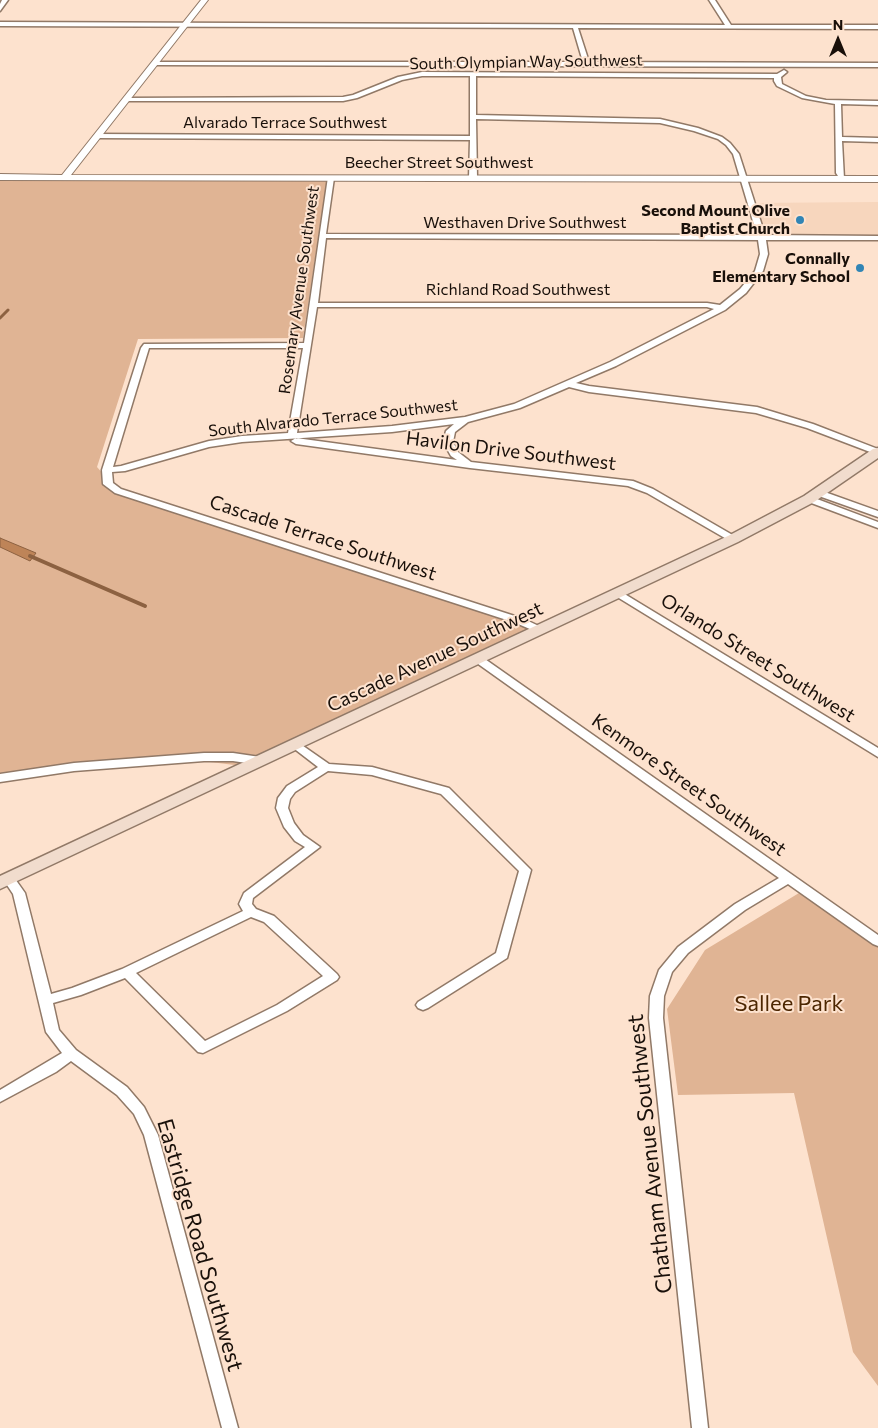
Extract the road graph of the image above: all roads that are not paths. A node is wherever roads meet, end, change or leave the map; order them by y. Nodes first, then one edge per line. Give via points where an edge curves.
1 (6, 0) edge
2 (205, 0) edge
3 (712, 0) edge
4 (0, 9) edge
5 (0, 24) edge
6 (186, 25) junction
7 (575, 26) junction
8 (729, 26) junction
9 (878, 27) edge
10 (156, 63) junction
11 (586, 63) junction
12 (818, 65) junction
13 (878, 65) edge
14 (473, 74) junction
15 (778, 76) junction
16 (127, 99) junction
17 (838, 102) junction
18 (878, 102) edge
19 (473, 117) junction
20 (97, 136) junction
21 (473, 138) junction
22 (839, 139) junction
23 (878, 140) edge
24 (0, 177) edge
25 (65, 177) junction
26 (330, 178) junction
27 (473, 178) junction
28 (744, 178) junction
29 (842, 178) junction
30 (878, 179) edge
31 (322, 236) junction
32 (762, 238) junction
33 (878, 238) edge
34 (314, 305) junction
35 (722, 308) junction
36 (308, 345) junction
37 (569, 384) junction
38 (465, 420) junction
39 (292, 436) junction
40 (272, 437) junction
41 (878, 452) edge
42 (470, 465) junction
43 (107, 470) junction
44 (814, 496) junction
45 (878, 514) edge
46 (878, 525) edge
47 (732, 539) junction
48 (618, 593) junction
49 (540, 630) junction
50 (478, 659) junction
51 (296, 745) junction
52 (878, 753) edge
53 (260, 762) junction
54 (326, 767) junction
55 (0, 778) edge
56 (788, 878) junction
57 (4, 881) edge
58 (251, 912) junction
59 (878, 941) edge
60 (127, 972) junction
61 (44, 1001) junction
62 (423, 1005) dead end
63 (71, 1054) junction
64 (0, 1097) edge
65 (230, 1428) edge
66 (700, 1428) edge

1 - 4 street
2 - 6 street
3 - 8 street
5 - 6 street
6 - 7 street
6 - 10 street
7 - 8 street
7 - 11 street
8 - 9 street
10 - 11 street
10 - 16 street
11 - 12 street
12 - 13 street
12 - 15 street, South Olympian Way Southwest
14 - 15 street, South Olympian Way Southwest
14 - 16 street, South Olympian Way Southwest via 411,75 343,99
14 - 19 street
15 - 17 street via 779,85 795,94
16 - 20 street
17 - 18 street
17 - 22 street
19 - 21 street
19 - 28 street via 639,120 681,125 709,133 728,144 736,154
20 - 21 street, Alvarado Terrace Southwest
20 - 25 street
21 - 27 street
22 - 23 street
22 - 29 street
24 - 25 street, Beecher Street Southwest
25 - 26 street, Beecher Street Southwest
26 - 27 street, Beecher Street Southwest
26 - 31 street, Rosemary Avenue Southwest
27 - 28 street, Beecher Street Southwest
28 - 29 street, Beecher Street Southwest
28 - 32 street, South Alvarado Terrace Southwest
29 - 30 street, Beecher Street Southwest
31 - 32 street, Westhaven Drive Southwest
31 - 34 street, Rosemary Avenue Southwest
32 - 33 street, Westhaven Drive Southwest
32 - 35 street, South Alvarado Terrace Southwest via 764,254 759,271 743,291
34 - 35 street, Richland Road Southwest via 697,305
34 - 36 street, Rosemary Avenue Southwest
35 - 37 street, South Alvarado Terrace Southwest
36 - 39 street, Rosemary Avenue Southwest
36 - 43 street via 147,346
37 - 38 street, South Alvarado Terrace Southwest via 517,406
37 - 41 street via 757,410
38 - 39 street, South Alvarado Terrace Southwest
38 - 42 street via 451,431 448,442 454,454
39 - 40 street, South Alvarado Terrace Southwest
40 - 42 street, Havilon Drive Southwest
40 - 43 street, South Alvarado Terrace Southwest via 209,444 122,469
41 - 44 main road, Cascade Avenue Southwest
42 - 47 street, Havilon Drive Southwest via 630,483 650,491
43 - 49 street, Cascade Terrace Southwest via 108,484 118,491
44 - 45 street
44 - 46 street
44 - 47 main road, Cascade Avenue Southwest
47 - 48 main road, Cascade Avenue Southwest
48 - 49 main road, Cascade Avenue Southwest
48 - 52 street, Orlando Street Southwest
49 - 50 main road, Cascade Avenue Southwest
50 - 51 main road, Cascade Avenue Southwest
50 - 56 street, Kenmore Street Southwest
51 - 53 main road, Cascade Avenue Southwest
51 - 54 street
53 - 55 street via 204,758 74,767
53 - 57 main road, Cascade Avenue Southwest
54 - 58 street via 291,789 282,808 288,824 299,838 314,848 248,896 244,904
54 - 62 street via 372,771 444,791 525,870 502,955
56 - 59 street, Kenmore Street Southwest
56 - 66 street, Chatham Avenue Southwest via 740,907 683,950 666,970 657,996 656,1018
57 - 61 street, Eastridge Road Southwest via 19,893
58 - 60 street
58 - 60 street via 269,919 332,977 282,1008 203,1048
60 - 61 street
61 - 63 street, Eastridge Road Southwest via 53,1032
63 - 64 street
63 - 65 street, Eastridge Road Southwest via 122,1091 139,1112 151,1135

